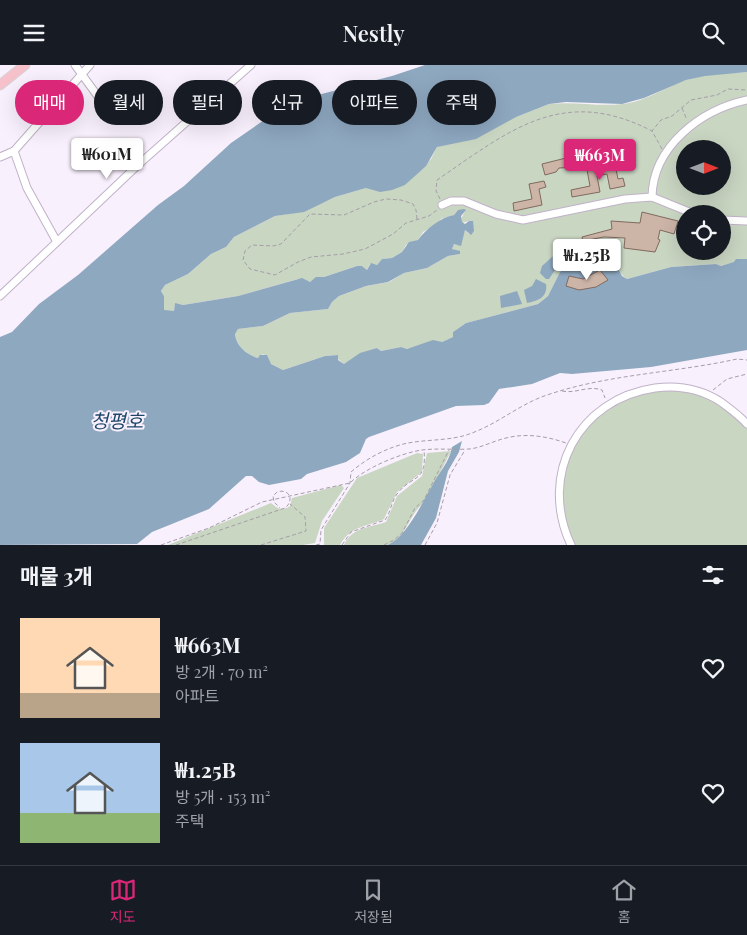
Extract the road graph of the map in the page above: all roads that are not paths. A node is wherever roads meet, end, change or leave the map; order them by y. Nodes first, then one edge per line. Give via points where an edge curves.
1 (25, 65) edge
2 (76, 65) edge
3 (90, 65) edge
4 (251, 65) edge
5 (81, 75) junction
6 (0, 85) edge
7 (94, 92) edge
8 (747, 100) edge
9 (14, 151) junction
10 (0, 157) edge
11 (652, 197) junction
12 (442, 205) road end
13 (676, 207) edge
14 (731, 221) edge
15 (747, 221) edge
16 (57, 242) junction
17 (0, 296) edge
18 (747, 424) edge
19 (571, 545) edge

1 - 6 main road
2 - 5 street
3 - 5 street
4 - 16 street
5 - 7 street
5 - 9 street
8 - 11 street via 722,108 690,126 666,153 656,176
9 - 10 street
9 - 16 street via 26,188
11 - 12 street via 625,199 523,220 496,214 464,201 450,201
11 - 13 street
14 - 15 street
16 - 17 street
18 - 19 street via 710,396 690,389 670,387 636,391 606,405 581,428 570,445 561,473 558,502 562,524

